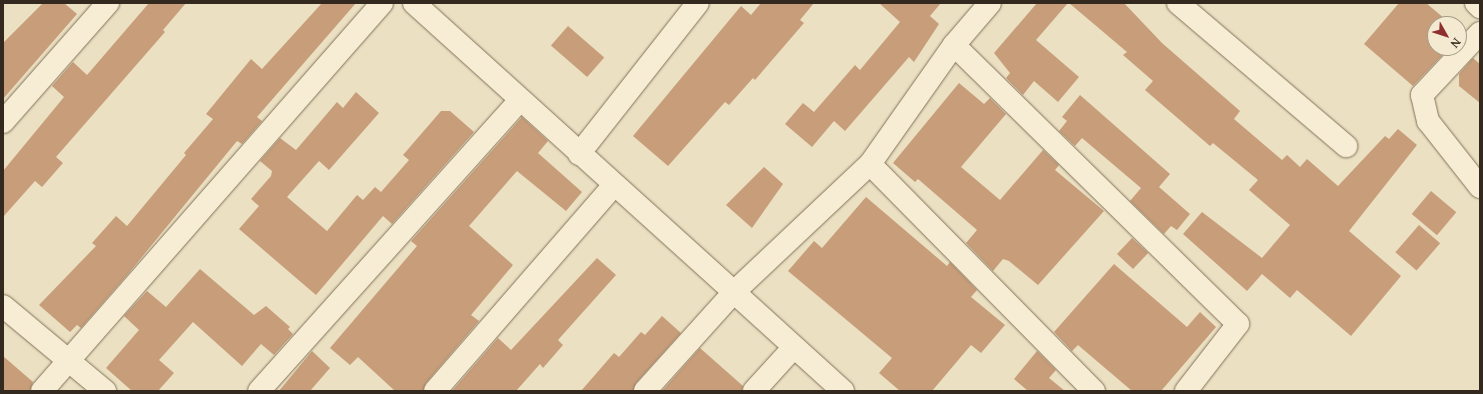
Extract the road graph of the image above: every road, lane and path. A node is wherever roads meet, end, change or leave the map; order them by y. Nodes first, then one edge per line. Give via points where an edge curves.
1 (108, 3) edge
2 (382, 3) edge
3 (414, 3) edge
4 (698, 3) edge
5 (990, 3) edge
6 (1178, 3) edge
7 (1476, 3) edge
8 (1480, 7) edge
9 (1480, 33) edge
10 (954, 46) junction
11 (520, 100) junction
12 (3, 122) edge
13 (1346, 146) dead end
14 (579, 154) junction
15 (870, 164) junction
16 (614, 185) junction
17 (1480, 187) edge
18 (734, 292) junction
19 (3, 306) edge
20 (794, 347) junction
21 (67, 362) junction
22 (42, 391) edge
23 (105, 391) edge
24 (259, 391) edge
25 (435, 391) edge
26 (645, 391) edge
27 (754, 391) edge
28 (843, 391) edge
29 (1094, 391) edge
30 (1186, 391) edge

1 - 12 street
2 - 21 street
3 - 11 street
4 - 14 street
5 - 10 street
6 - 13 street
7 - 8 street
9 - 17 street via 1422,95 1428,121
10 - 15 street
10 - 30 street via 1238,324
11 - 14 street
11 - 24 street
14 - 16 street
15 - 18 street
15 - 29 street
16 - 18 street
16 - 25 street
18 - 20 street
18 - 26 street
19 - 21 street
20 - 27 street
20 - 28 street
21 - 22 street
21 - 23 street

